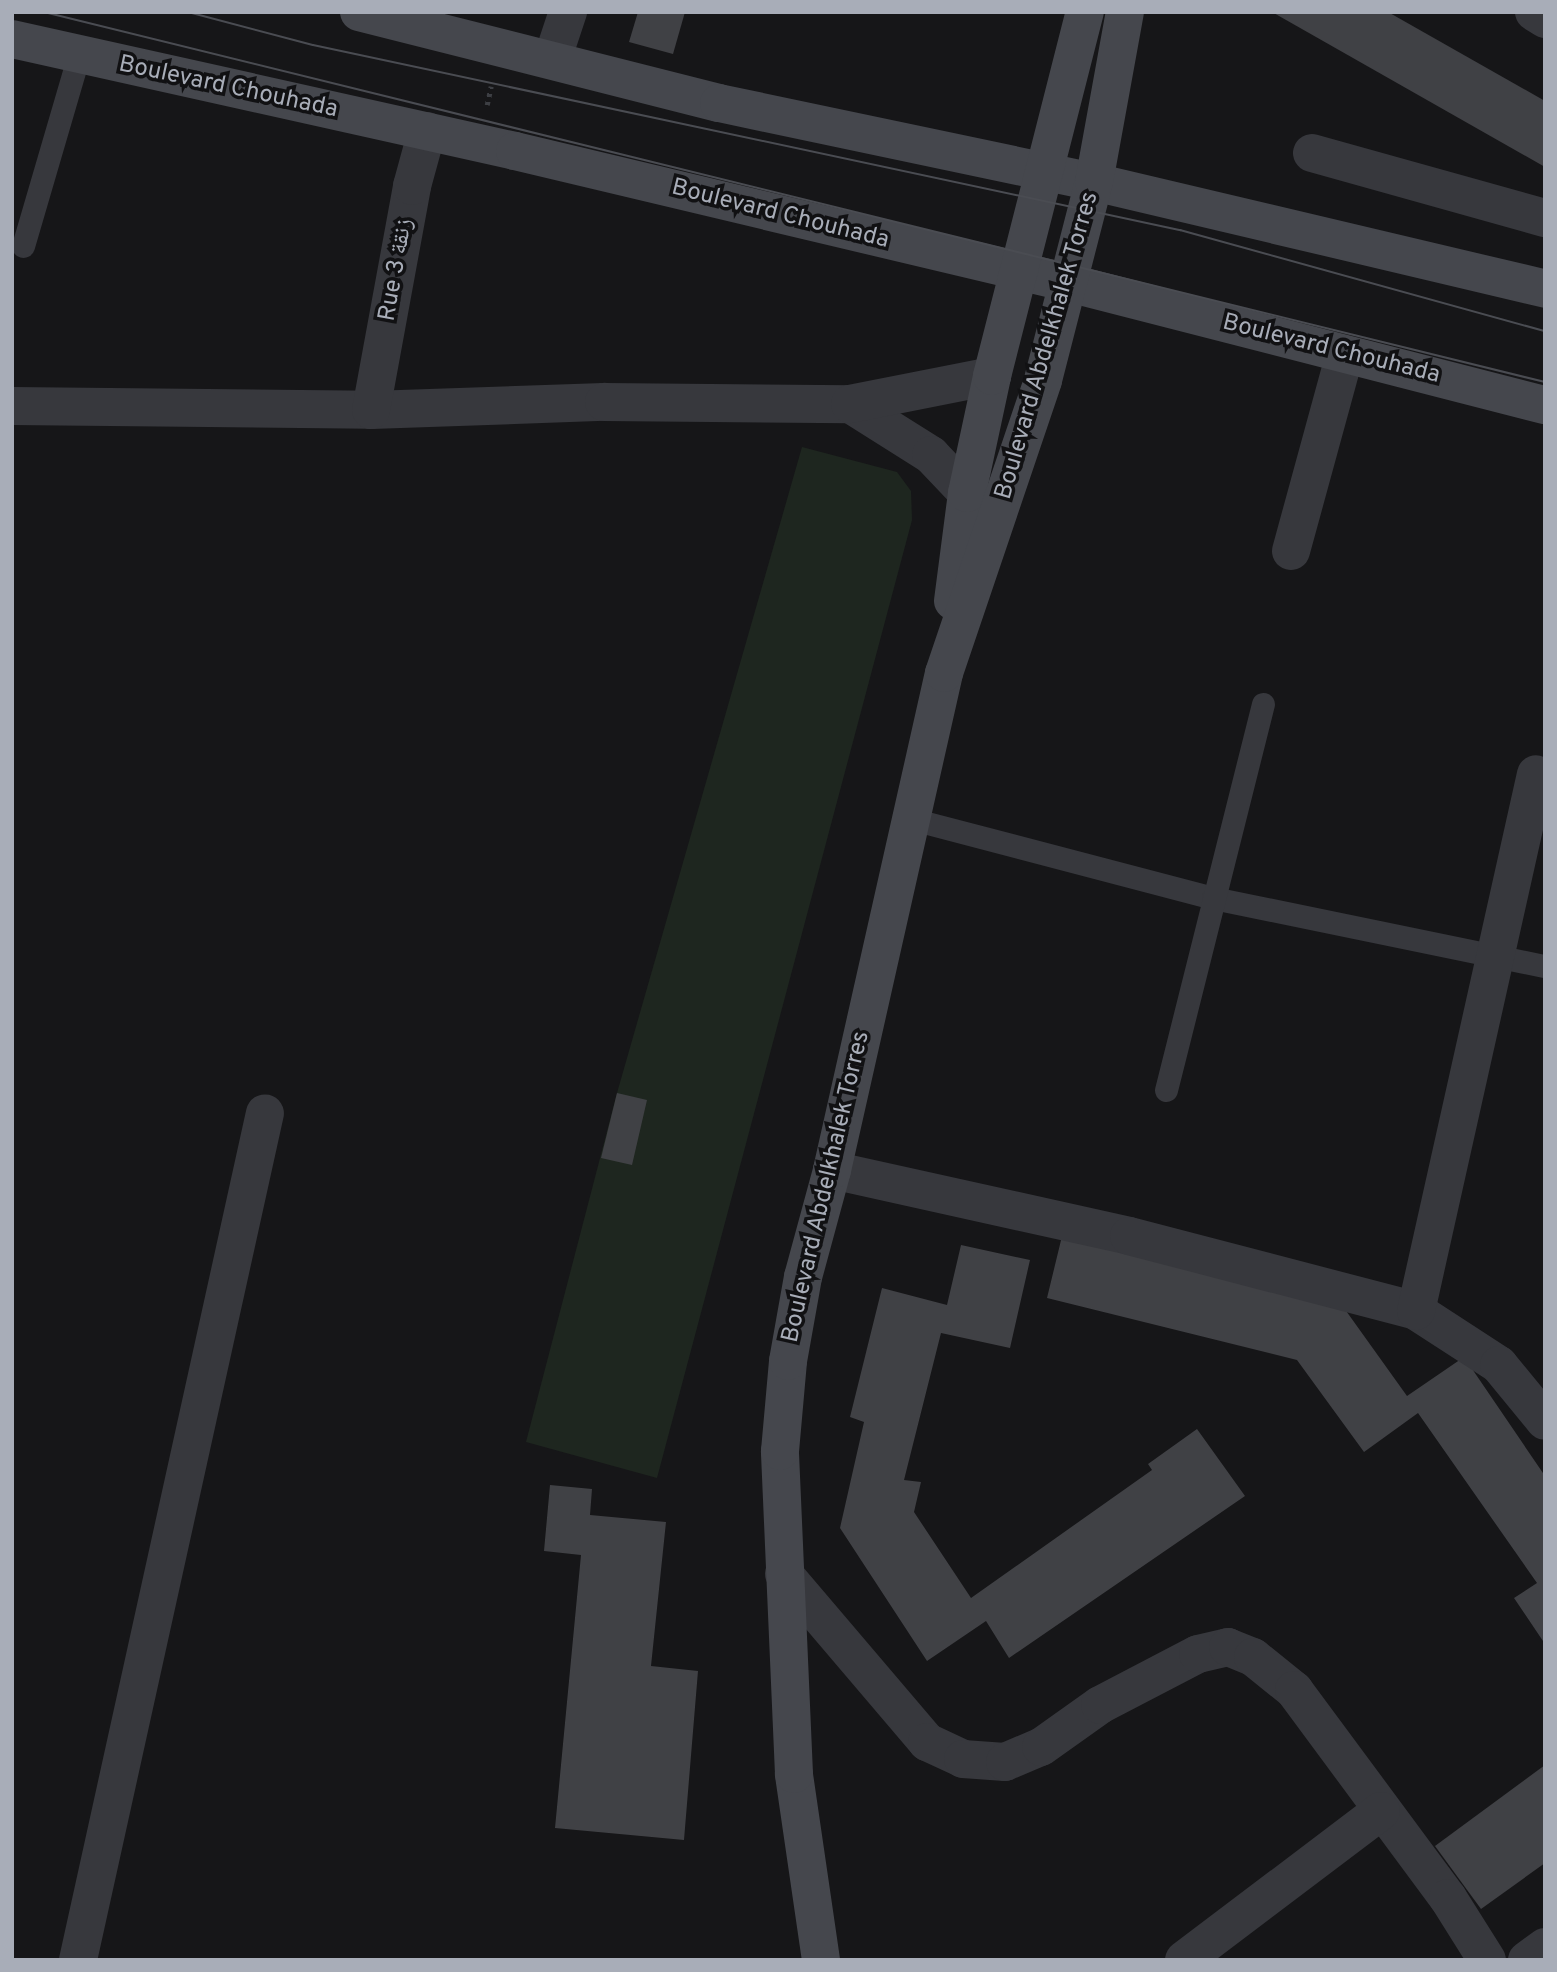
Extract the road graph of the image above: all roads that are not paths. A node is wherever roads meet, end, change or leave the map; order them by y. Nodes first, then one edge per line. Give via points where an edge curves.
1 (359, 12) edge
2 (568, 12) edge
3 (1085, 12) edge
4 (1125, 12) edge
5 (1534, 12) edge
6 (1545, 19) edge
7 (12, 39) edge
8 (79, 55) junction
9 (552, 60) junction
10 (427, 131) junction
11 (1312, 153) dead end
12 (1046, 174) junction
13 (1094, 183) junction
14 (1545, 219) edge
15 (23, 246) dead end
16 (1017, 272) junction
17 (1069, 283) junction
18 (1545, 289) edge
19 (1345, 354) junction
20 (992, 376) junction
21 (850, 404) junction
22 (1545, 405) edge
23 (12, 406) edge
24 (371, 410) junction
25 (967, 493) junction
26 (1292, 551) dead end
27 (944, 673) junction
28 (1263, 704) dead end
29 (1536, 774) dead end
30 (908, 818) junction
31 (1213, 898) junction
32 (1497, 955) junction
33 (1545, 966) edge
34 (1166, 1090) dead end
35 (265, 1113) dead end
36 (832, 1170) junction
37 (1416, 1311) junction
38 (1545, 1421) edge
39 (783, 1574) junction
40 (1381, 1811) junction
41 (1545, 1947) edge
42 (78, 1960) edge
43 (821, 1960) edge
44 (1184, 1960) edge
45 (1487, 1960) edge
46 (1527, 1960) edge

1 - 9 street
2 - 9 street
3 - 12 street, Boulevard Abdelkhalek Torres
4 - 13 street, Boulevard Abdelkhalek Torres
5 - 6 street
7 - 8 street, Boulevard Chouhada
8 - 10 street, Boulevard Chouhada
8 - 15 lane
9 - 12 street via 719,103
10 - 16 street, Boulevard Chouhada
10 - 24 street, Rue 3 زنقة via 412,186
11 - 14 street
12 - 13 street
12 - 16 street, Boulevard Abdelkhalek Torres
13 - 17 street, Boulevard Abdelkhalek Torres
13 - 18 street
16 - 17 street, Boulevard Chouhada
16 - 20 street, Boulevard Abdelkhalek Torres
17 - 19 street, Boulevard Chouhada
17 - 27 street, Boulevard Abdelkhalek Torres via 1009,490
19 - 22 street, Boulevard Chouhada
19 - 26 street
20 - 21 street
20 - 25 street, Boulevard Abdelkhalek Torres
21 - 24 street via 604,402
21 - 25 street via 931,454
23 - 24 street
25 - 27 street, Boulevard Abdelkhalek Torres
27 - 30 street, Boulevard Abdelkhalek Torres
28 - 31 lane
29 - 32 street
30 - 31 lane
30 - 36 street, Boulevard Abdelkhalek Torres
31 - 32 lane
31 - 34 lane
32 - 33 lane
32 - 37 street
35 - 42 street
36 - 37 street via 1129,1236
36 - 39 street, Boulevard Abdelkhalek Torres via 803,1277 788,1361 780,1451
37 - 38 street via 1499,1365
39 - 40 street via 917,1733 963,1759 1005,1762 1017,1757 1100,1705 1198,1654 1228,1647 1253,1657 1294,1690
39 - 43 street, Boulevard Abdelkhalek Torres via 794,1774
40 - 44 street
40 - 45 street via 1448,1898
41 - 46 street

